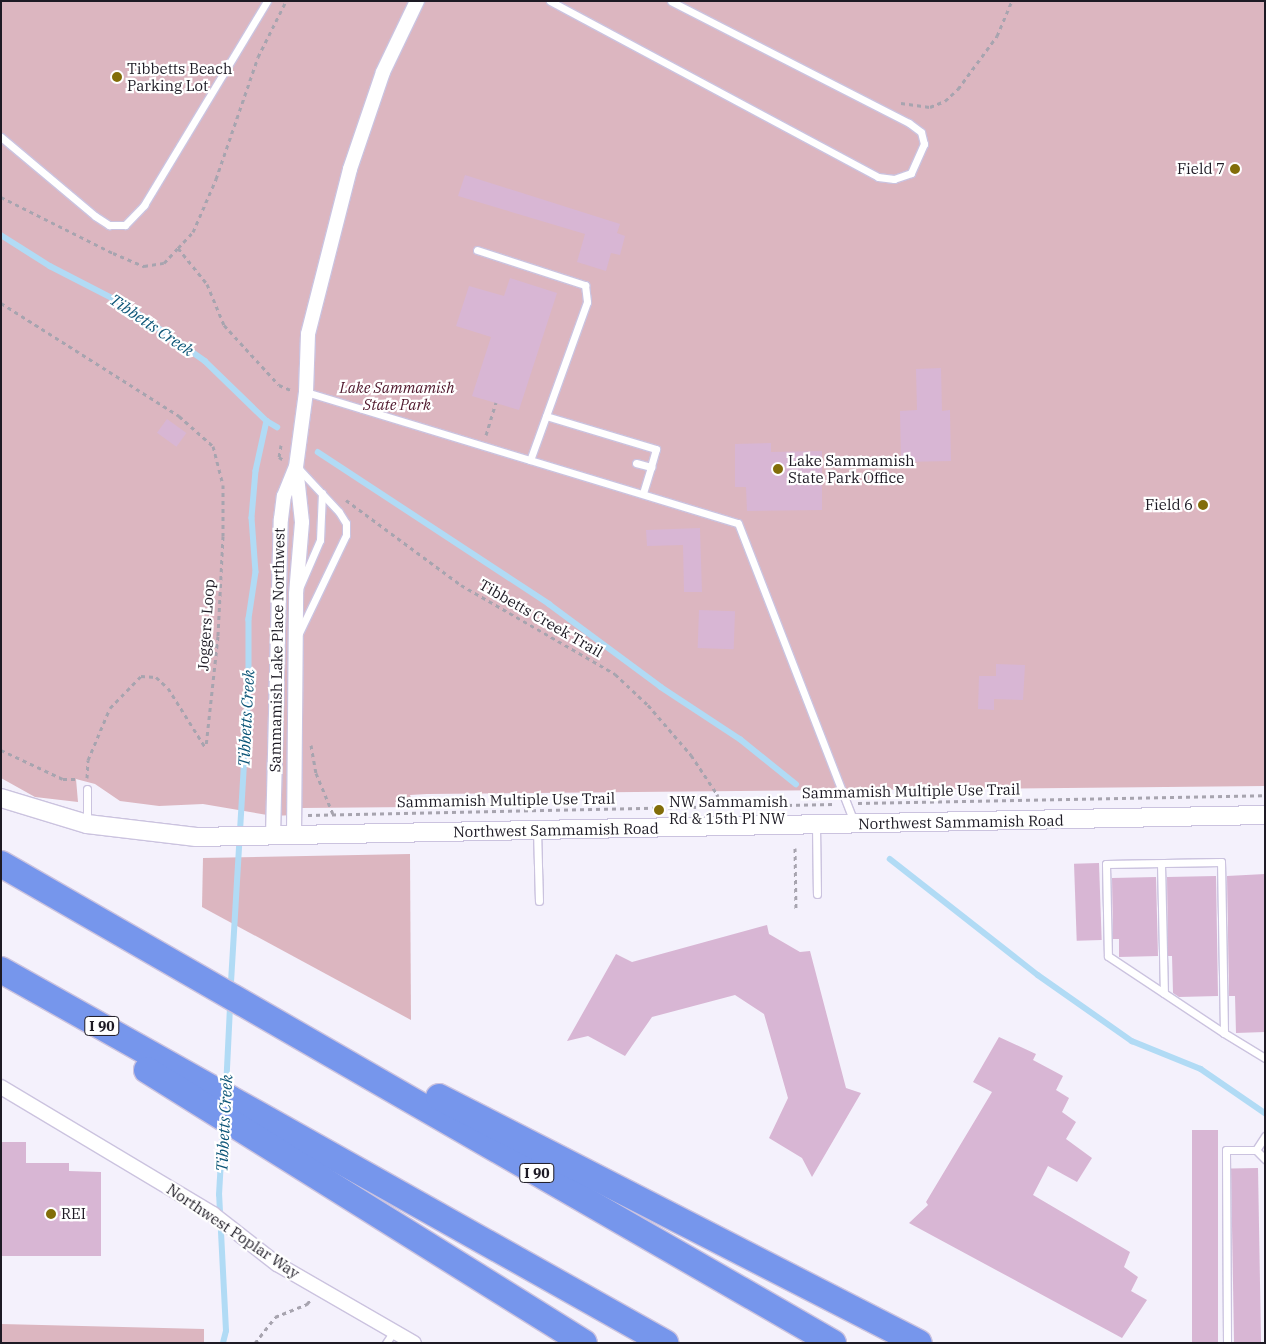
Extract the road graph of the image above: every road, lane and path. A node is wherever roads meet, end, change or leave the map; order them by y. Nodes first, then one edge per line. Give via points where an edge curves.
1 (266, 1) edge
2 (286, 1) edge
3 (417, 1) edge
4 (550, 1) edge
5 (671, 1) edge
6 (1012, 1) edge
7 (894, 101) dead end
8 (1, 137) edge
9 (1, 197) edge
10 (178, 248) junction
11 (477, 250) dead end
12 (1, 303) edge
13 (306, 392) junction
14 (291, 400) dead end
15 (496, 403) dead end
16 (546, 416) junction
17 (283, 438) dead end
18 (483, 446) junction
19 (279, 457) dead end
20 (530, 460) junction
21 (636, 463) dead end
22 (296, 467) junction
23 (651, 467) junction
24 (322, 493) junction
25 (643, 494) junction
26 (343, 497) dead end
27 (296, 594) junction
28 (296, 640) junction
29 (1, 750) edge
30 (315, 756) dead end
31 (87, 789) dead end
32 (1265, 795) edge
33 (1, 798) edge
34 (848, 804) junction
35 (721, 806) junction
36 (333, 814) junction
37 (318, 815) dead end
38 (1265, 816) edge
39 (86, 824) junction
40 (855, 824) junction
41 (816, 825) junction
42 (536, 830) junction
43 (273, 836) junction
44 (294, 836) junction
45 (795, 848) dead end
46 (1, 864) edge
47 (1161, 864) junction
48 (817, 894) dead end
49 (539, 901) dead end
50 (796, 908) dead end
51 (1, 970) edge
52 (1, 976) edge
53 (1164, 993) junction
54 (242, 1002) junction
55 (1224, 1033) junction
56 (1265, 1058) edge
57 (1, 1087) edge
58 (202, 1094) junction
59 (237, 1115) junction
60 (1265, 1136) edge
61 (1256, 1150) junction
62 (1265, 1159) edge
63 (757, 1262) junction
64 (319, 1288) junction
65 (394, 1330) junction
66 (254, 1343) edge
67 (386, 1343) edge
68 (414, 1343) edge
69 (584, 1343) edge
70 (664, 1343) edge
71 (833, 1343) edge
72 (901, 1343) edge
73 (919, 1343) edge
74 (1226, 1343) edge

1 - 8 lane via 144,205 125,224 109,224 95,216
2 - 10 path via 258,57 216,179 193,232
3 - 13 street, Sammamish Lake Place Northwest via 384,72 350,169 311,313
4 - 5 lane via 878,177 894,179 910,173 924,144 921,132 909,122
6 - 7 path via 996,36 958,89 945,101 930,107
9 - 10 path via 144,266 164,263
10 - 14 path via 207,284 224,325 279,385 294,391
11 - 16 lane via 585,285 587,302
12 - 29 path, Joggers Loop via 179,416 214,446 223,485 218,636 206,747 168,688 156,677 140,676 110,708 88,760 86,779 63,779
13 - 18 lane
13 - 22 street, Sammamish Lake Place Northwest
15 - 18 path
16 - 20 lane
16 - 23 lane via 656,449
17 - 19 path
18 - 20 lane
20 - 25 lane
21 - 23 lane
22 - 24 lane
22 - 27 street, Sammamish Lake Place Northwest via 302,522
22 - 43 street, Sammamish Lake Place Northwest via 284,496 281,519
23 - 25 lane
24 - 27 lane via 320,540
24 - 28 lane via 346,523 346,535
25 - 34 lane via 738,523
26 - 35 path, Tibbetts Creek Trail via 460,585 615,674 648,705 691,755 717,794
27 - 28 street, Sammamish Lake Place Northwest
28 - 44 street, Sammamish Lake Place Northwest
30 - 36 path via 316,773
31 - 39 lane
32 - 34 path, Sammamish Multiple Use Trail
33 - 39 street, Northwest Sammamish Road
34 - 35 path, Sammamish Multiple Use Trail
34 - 40 lane
35 - 36 path, Sammamish Multiple Use Trail
36 - 37 path, Sammamish Multiple Use Trail
38 - 40 street, Northwest Sammamish Road
39 - 43 street, Northwest Sammamish Road via 152,834
40 - 41 street, Northwest Sammamish Road
41 - 42 street, Northwest Sammamish Road
41 - 48 lane
42 - 44 street, Northwest Sammamish Road
42 - 49 lane
43 - 44 street, Northwest Sammamish Road
45 - 50 path
46 - 54 highway, I 90
47 - 53 lane
47 - 53 lane via 1106,864 1108,956
47 - 55 lane via 1221,862
51 - 58 highway, I 90
52 - 58 highway
53 - 55 lane
54 - 63 highway via 498,1126
54 - 71 highway, I 90
55 - 56 lane
57 - 64 street, Northwest Poplar Way via 213,1214 277,1264
58 - 59 highway
59 - 69 highway
59 - 70 highway
60 - 61 lane
61 - 62 lane
61 - 74 lane via 1226,1150
63 - 72 highway
63 - 73 highway
64 - 65 street, Northwest Poplar Way
64 - 66 path via 308,1304 275,1317
65 - 67 lane
65 - 68 street, Northwest Poplar Way

